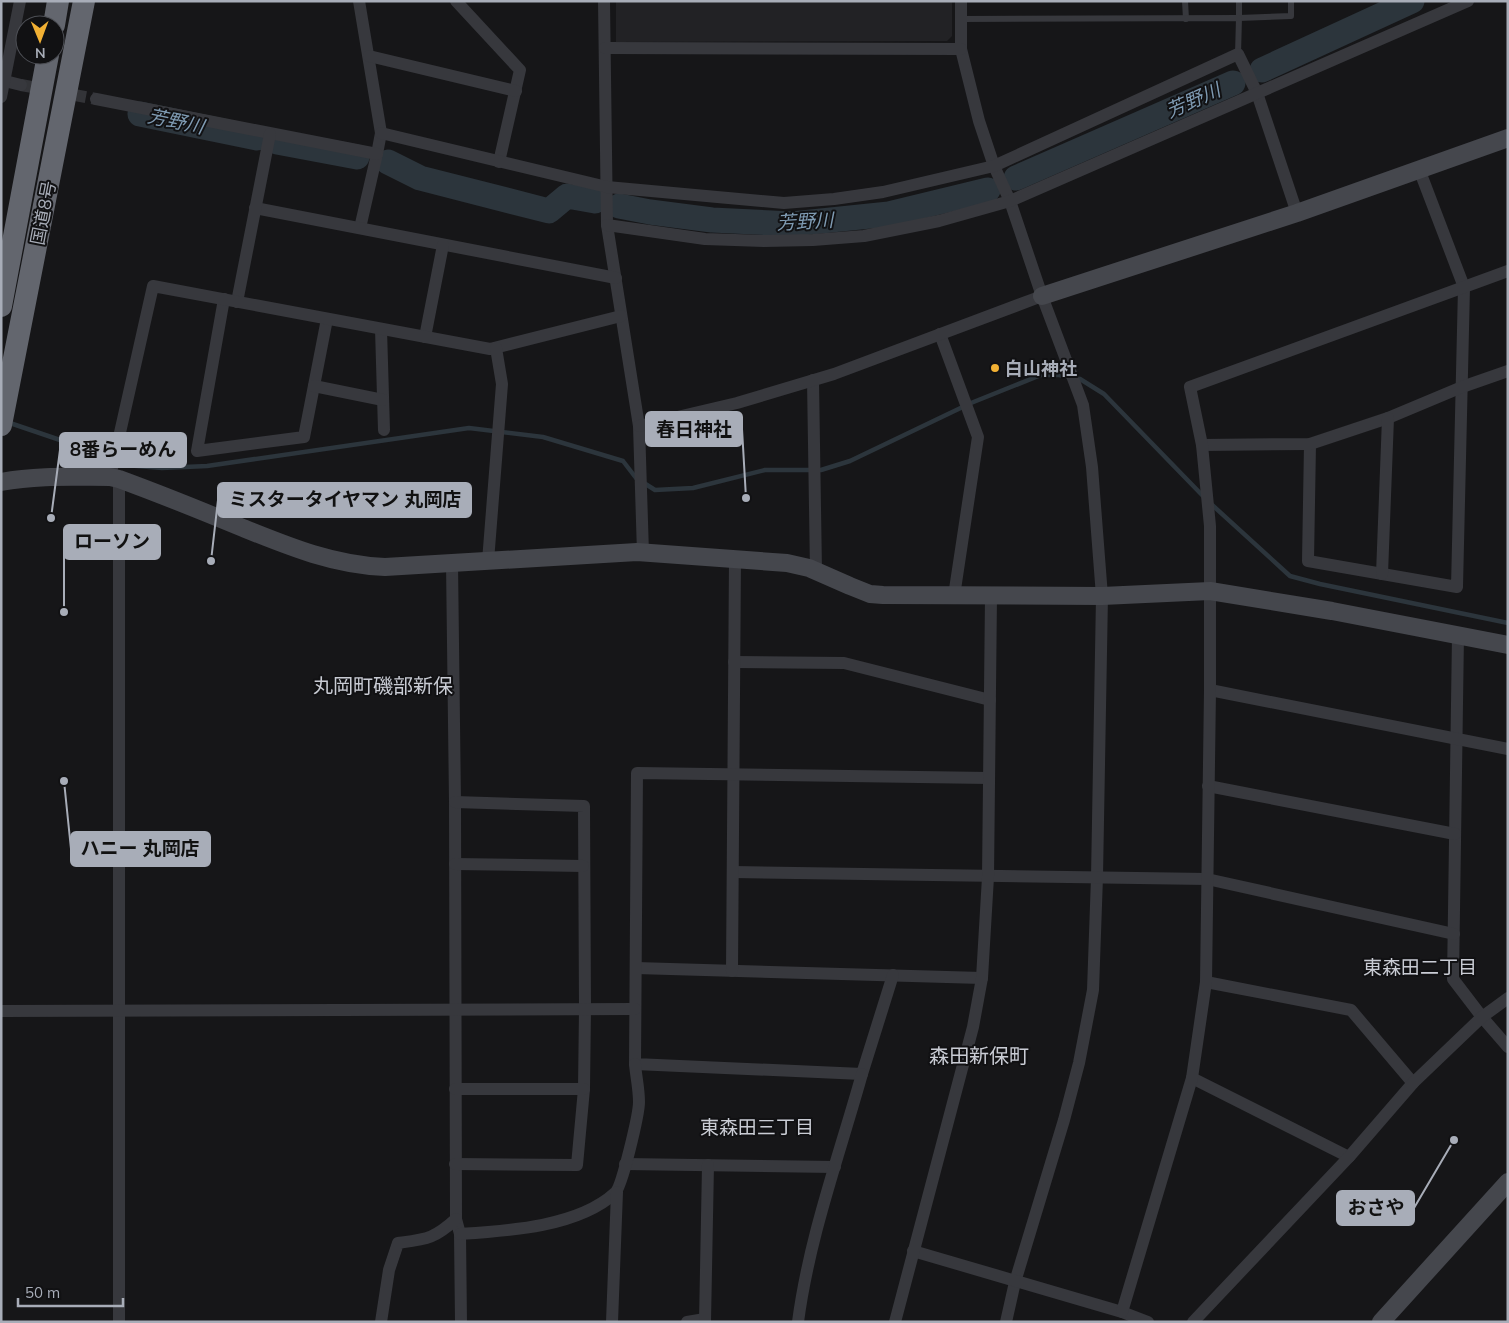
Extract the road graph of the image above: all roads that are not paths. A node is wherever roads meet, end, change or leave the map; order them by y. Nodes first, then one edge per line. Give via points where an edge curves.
1 (20, 1) edge
2 (58, 1) edge
3 (84, 1) edge
4 (359, 1) edge
5 (456, 1) edge
6 (604, 1) edge
7 (961, 1) edge
8 (1185, 1) edge
9 (1239, 1) edge
10 (1291, 1) edge
11 (1468, 1) edge
12 (56, 15) edge
13 (1186, 18) junction
14 (1239, 18) junction
15 (961, 19) junction
16 (605, 48) junction
17 (960, 49) junction
18 (1238, 54) junction
19 (369, 56) junction
20 (46, 65) edge
21 (3, 80) edge
22 (21, 85) tunnel mouth
23 (516, 91) junction
24 (1257, 93) junction
25 (1, 97) edge
26 (96, 99) tunnel mouth
27 (380, 133) junction
28 (270, 134) junction
29 (1508, 138) edge
30 (378, 154) junction
31 (499, 162) junction
32 (994, 166) junction
33 (1419, 169) junction
34 (607, 187) junction
35 (1010, 201) junction
36 (255, 208) junction
37 (1297, 213) junction
38 (607, 224) junction
39 (360, 228) junction
40 (443, 244) junction
41 (1508, 272) edge
42 (616, 278) junction
43 (1464, 287) junction
44 (1042, 296) junction
45 (230, 301) junction
46 (1, 306) edge
47 (622, 316) junction
48 (327, 319) junction
49 (381, 329) junction
50 (940, 334) junction
51 (424, 337) junction
52 (496, 348) junction
53 (1508, 371) edge
54 (812, 380) junction
55 (314, 386) junction
56 (1462, 387) junction
57 (383, 400) junction
58 (3, 418) edge
59 (1388, 418) junction
60 (639, 426) junction
61 (384, 430) dead end
62 (1310, 444) junction
63 (1202, 445) junction
64 (114, 478) junction
65 (1, 482) edge
66 (643, 552) junction
67 (735, 559) junction
68 (488, 561) junction
69 (452, 563) junction
70 (816, 571) junction
71 (1382, 574) junction
72 (1210, 591) junction
73 (954, 596) junction
74 (991, 596) junction
75 (1102, 596) junction
76 (1458, 635) junction
77 (1508, 645) edge
78 (734, 662) junction
79 (1210, 690) junction
80 (990, 700) junction
81 (1457, 739) junction
82 (1508, 749) edge
83 (733, 775) junction
84 (990, 778) junction
85 (1208, 786) junction
86 (455, 802) junction
87 (1455, 834) junction
88 (455, 864) junction
89 (583, 866) junction
90 (733, 872) junction
91 (988, 876) junction
92 (1097, 878) junction
93 (1207, 879) junction
94 (1454, 934) junction
95 (636, 968) junction
96 (732, 971) junction
97 (893, 975) junction
98 (982, 978) junction
99 (1206, 982) junction
100 (1508, 998) edge
101 (455, 1009) junction
102 (585, 1009) junction
103 (635, 1009) junction
104 (1, 1011) edge
105 (118, 1011) junction
106 (1482, 1018) junction
107 (1508, 1047) edge
108 (635, 1064) junction
109 (862, 1074) junction
110 (1192, 1078) junction
111 (1413, 1083) junction
112 (455, 1089) junction
113 (584, 1089) junction
114 (1348, 1157) junction
115 (456, 1164) junction
116 (625, 1164) junction
117 (708, 1165) junction
118 (835, 1167) junction
119 (1508, 1182) edge
120 (617, 1192) junction
121 (456, 1219) junction
122 (460, 1234) junction
123 (913, 1251) junction
124 (1015, 1282) junction
125 (1122, 1312) junction
126 (705, 1320) edge
127 (119, 1322) edge
128 (381, 1322) edge
129 (460, 1322) edge
130 (612, 1322) edge
131 (687, 1322) edge
132 (798, 1322) edge
133 (895, 1322) edge
134 (1006, 1322) edge
135 (1148, 1322) edge
136 (1193, 1322) edge
137 (1381, 1322) edge

1 - 21 street
2 - 12 highway
3 - 58 highway, 国道8号
4 - 19 street
5 - 23 street via 520,70
6 - 16 street
7 - 15 street
8 - 13 lane
9 - 14 lane
10 - 14 lane via 1291,16
11 - 24 street
13 - 14 lane
13 - 15 lane
14 - 18 lane
15 - 17 street
16 - 17 street
16 - 34 street
17 - 32 street
18 - 24 street
18 - 32 street
19 - 23 street
19 - 27 street
20 - 46 highway, 国道8号
21 - 22 street
21 - 25 street
23 - 31 street
24 - 35 street
24 - 37 street
26 - 28 street
27 - 30 street
27 - 31 street
28 - 30 street
28 - 36 street
29 - 33 street
30 - 39 street
31 - 34 street
32 - 34 street via 883,192 784,203
32 - 35 street
33 - 37 street
33 - 43 street
34 - 38 street
35 - 38 street via 939,221 864,236 813,240 764,242 705,238
35 - 44 street
36 - 39 street
36 - 45 street
37 - 44 street
38 - 42 street
39 - 40 street
40 - 42 street
40 - 51 street
41 - 43 street
42 - 47 street
43 - 56 street
43 - 63 street via 1190,387
44 - 50 street
44 - 75 street via 1083,405 1092,468
45 - 48 street
45 - 55 street via 198,451 304,436
45 - 64 street via 153,286
47 - 52 street
47 - 60 street
48 - 49 street
48 - 55 street
49 - 51 street
49 - 57 street
50 - 54 street
50 - 73 street via 978,437
51 - 52 street via 490,350
52 - 68 street via 502,384
53 - 56 street
54 - 60 street via 737,403
54 - 70 street
55 - 57 street
56 - 59 street
56 - 71 street via 1457,586
57 - 61 street
59 - 62 street
59 - 71 street
60 - 66 street
62 - 63 street
62 - 71 street via 1308,561
63 - 72 street via 1210,526
64 - 65 street via 53,477
64 - 69 street via 334,561 385,567
64 - 105 street
66 - 67 street
66 - 68 street
67 - 70 street via 787,563
67 - 78 street
68 - 69 street
69 - 86 street
70 - 73 street via 870,594
72 - 75 street
72 - 76 street
72 - 79 street
73 - 74 street
74 - 75 street
74 - 80 street
75 - 92 street
76 - 77 street
76 - 81 street
78 - 80 street via 844,663
78 - 83 street
79 - 81 street
79 - 85 street
80 - 84 street
81 - 82 street
81 - 87 street
83 - 84 street
83 - 90 street
83 - 95 street via 637,773
84 - 91 street
85 - 87 street
85 - 93 street
86 - 88 street
86 - 89 street via 584,806
87 - 94 street
88 - 89 street
88 - 101 street
89 - 102 street
90 - 91 street
90 - 96 street
91 - 92 street
91 - 98 street
92 - 93 street
92 - 124 street via 1093,990 1079,1063
93 - 94 street
93 - 99 street
94 - 106 street via 1453,979
95 - 96 street
95 - 103 street
96 - 97 street
97 - 98 street
97 - 109 street
98 - 123 street via 974,1027
99 - 110 street
99 - 111 street via 1351,1010
100 - 106 street
101 - 102 street
101 - 105 street
101 - 112 street
102 - 103 street
102 - 113 street
103 - 108 street
104 - 105 street
105 - 127 street
106 - 107 street
106 - 111 street
108 - 109 street
108 - 116 street via 639,1102
109 - 118 street
110 - 114 street
110 - 125 street
111 - 114 street
112 - 113 street
112 - 115 street
113 - 115 street via 577,1165
114 - 136 street
115 - 121 street
116 - 117 street
116 - 120 street
117 - 118 street
117 - 126 street
118 - 132 street via 802,1291
119 - 137 street
120 - 122 street via 592,1209 543,1226
120 - 130 street
121 - 122 street
121 - 128 street via 443,1231 426,1239 398,1243 389,1270
122 - 129 street
123 - 124 street
123 - 133 street
124 - 125 street
124 - 134 street
125 - 135 street
126 - 131 street

